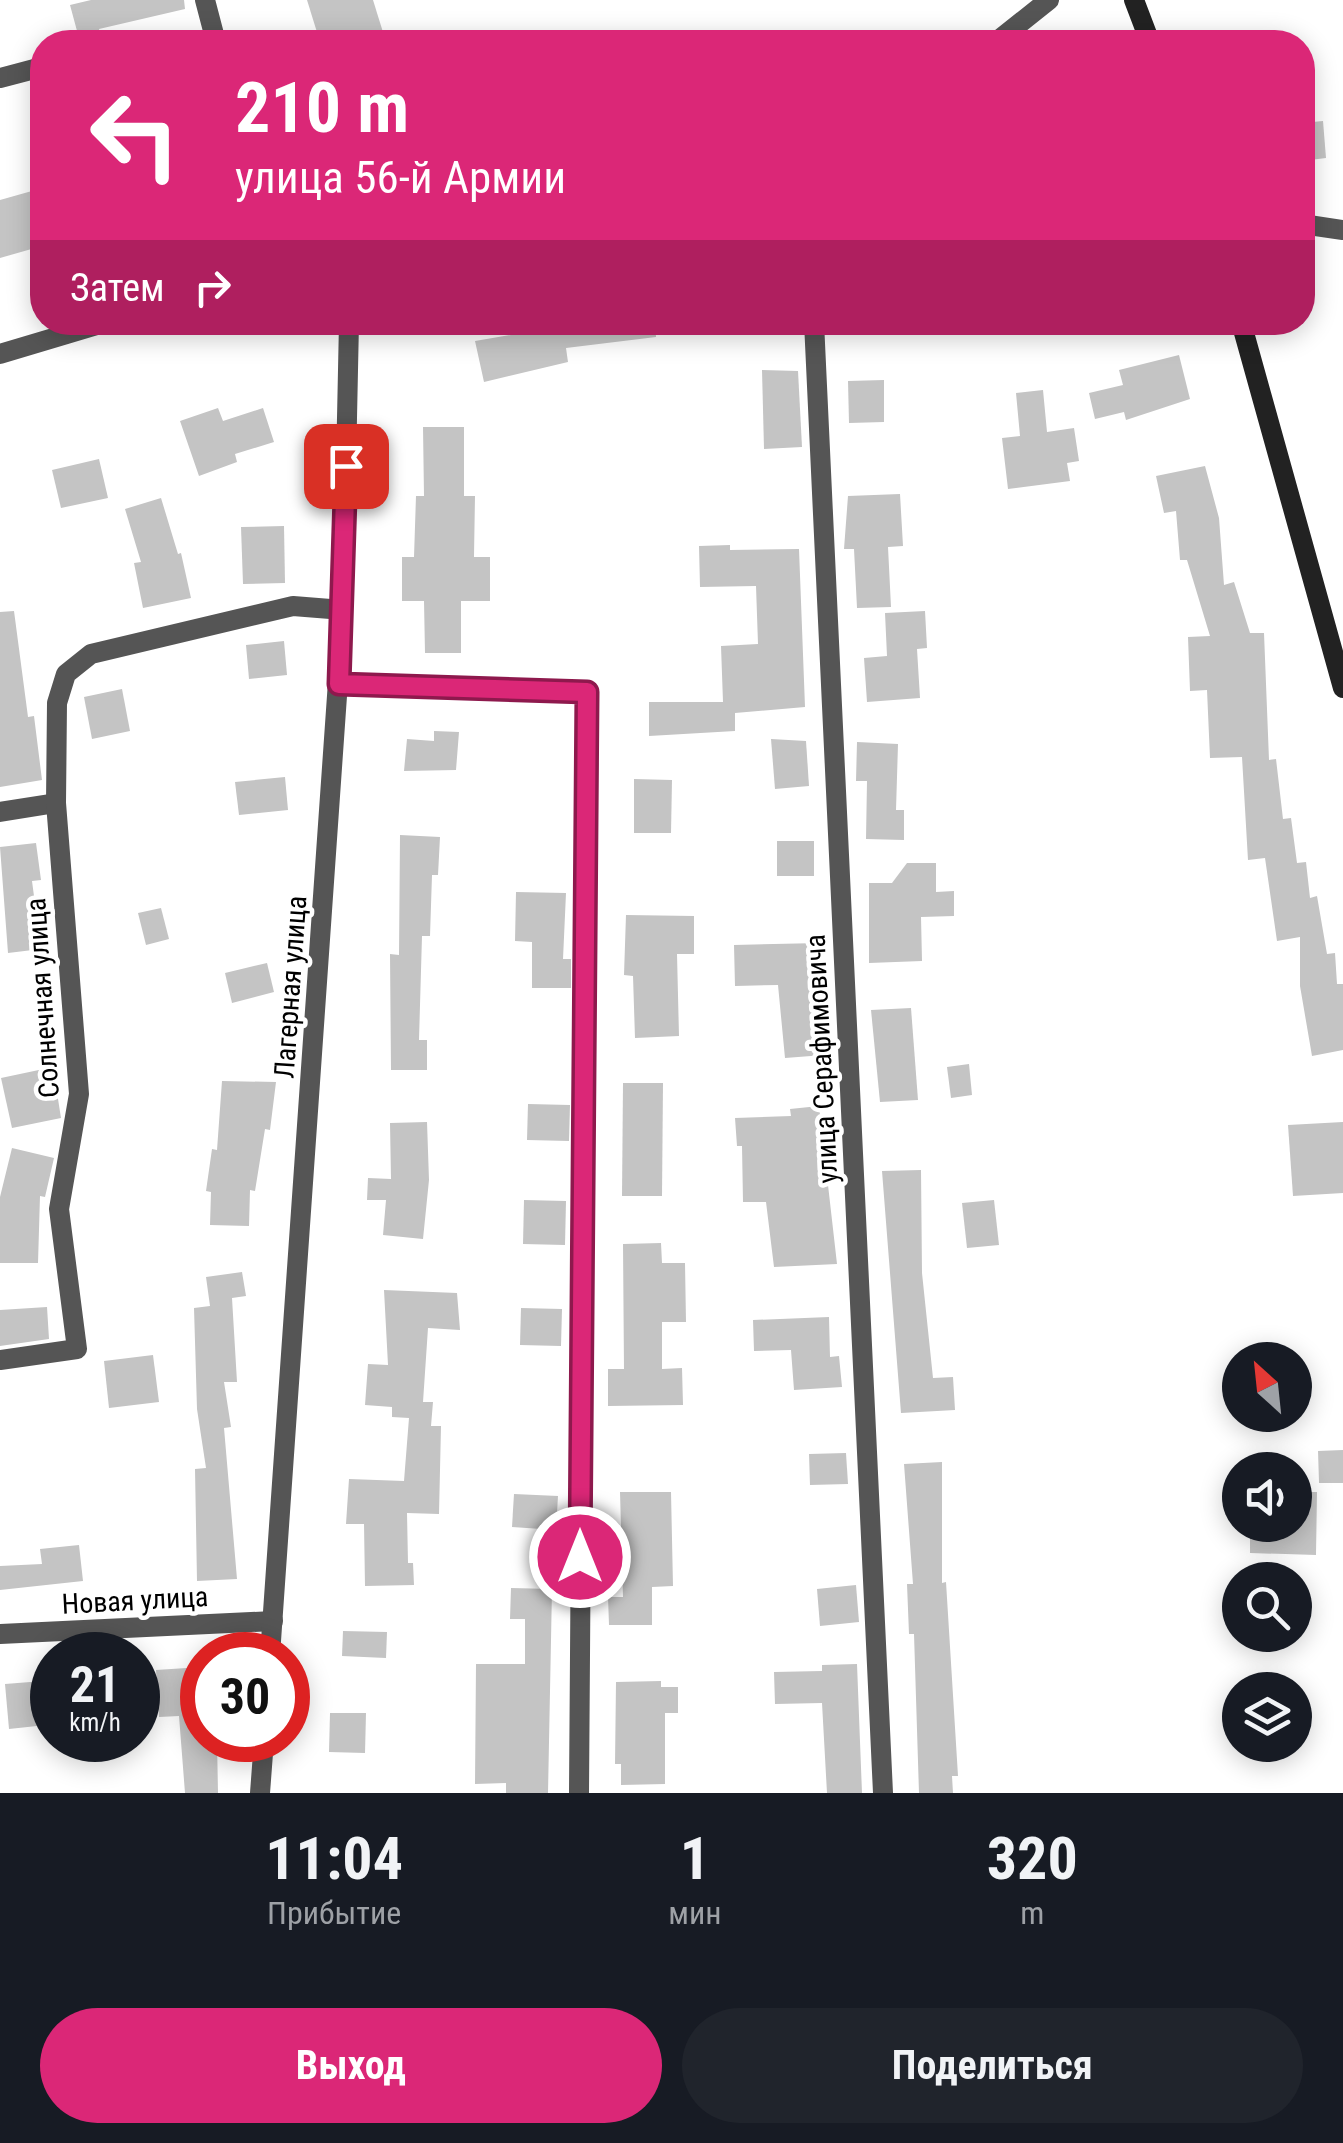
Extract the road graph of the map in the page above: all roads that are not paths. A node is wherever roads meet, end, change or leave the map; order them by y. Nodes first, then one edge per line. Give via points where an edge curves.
1 (206, 0) edge
2 (1049, 0) edge
3 (1134, 0) edge
4 (213, 30) edge
5 (1011, 30) edge
6 (1145, 30) edge
7 (30, 70) edge
8 (0, 78) edge
9 (1315, 226) edge
10 (1343, 230) edge
11 (64, 335) edge
12 (349, 335) edge
13 (815, 335) edge
14 (1245, 335) edge
15 (0, 354) edge
16 (344, 610) junction
17 (339, 684) junction
18 (1343, 688) edge
19 (56, 803) junction
20 (0, 812) edge
21 (0, 1360) edge
22 (273, 1621) junction
23 (272, 1632) edge
24 (0, 1634) edge
25 (262, 1762) edge
26 (260, 1793) edge
27 (578, 1793) edge
28 (883, 1793) edge

1 - 4 street
2 - 5 street
3 - 6 main road
7 - 8 street
9 - 10 street
11 - 15 street
12 - 16 street, Лагерная улица
13 - 28 street, улица Серафимовича
14 - 18 main road
16 - 17 street, Лагерная улица
16 - 19 street, Солнечная улица via 293,606 91,654 66,674 56,702
17 - 22 street, Лагерная улица
17 - 27 street via 587,692
19 - 20 street
19 - 21 street, Солнечная улица via 79,1094 59,1209 77,1349
22 - 23 street, Лагерная улица
22 - 24 street, Новая улица
25 - 26 street

